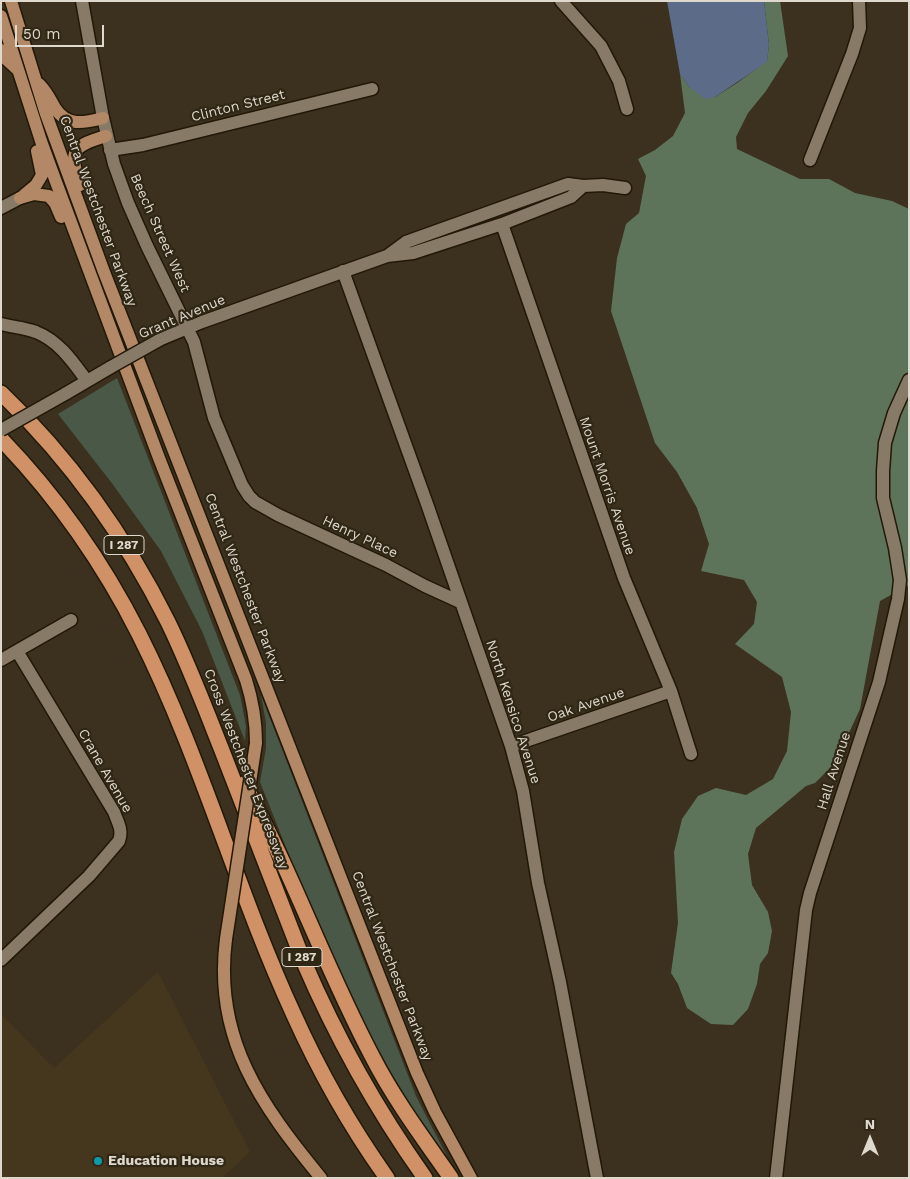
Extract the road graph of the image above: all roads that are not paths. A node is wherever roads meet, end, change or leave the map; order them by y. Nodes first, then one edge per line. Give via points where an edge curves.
1 (10, 1) edge
2 (82, 1) edge
3 (561, 1) edge
4 (859, 1) edge
5 (1, 16) edge
6 (1, 50) edge
7 (18, 69) junction
8 (35, 80) junction
9 (372, 89) dead end
10 (627, 109) dead end
11 (103, 118) junction
12 (37, 127) junction
13 (106, 136) junction
14 (110, 150) junction
15 (810, 160) dead end
16 (582, 186) junction
17 (625, 188) dead end
18 (20, 198) junction
19 (1, 208) edge
20 (502, 224) junction
21 (387, 256) junction
22 (343, 271) junction
23 (104, 272) junction
24 (94, 282) junction
25 (1, 324) edge
26 (186, 328) junction
27 (909, 380) edge
28 (87, 381) junction
29 (1, 393) edge
30 (1, 430) edge
31 (1, 438) edge
32 (249, 496) joint
33 (903, 600) edge
34 (460, 602) junction
35 (71, 620) dead end
36 (17, 651) junction
37 (1, 660) edge
38 (671, 691) junction
39 (210, 721) junction
40 (511, 746) junction
41 (691, 754) dead end
42 (1, 960) edge
43 (321, 1178) edge
44 (387, 1178) edge
45 (425, 1178) edge
46 (451, 1178) edge
47 (471, 1178) edge
48 (597, 1178) edge
49 (776, 1178) edge

1 - 8 main road, Central Westchester Parkway
2 - 11 street, Beech Street West
3 - 10 street via 601,46 619,80
4 - 15 street via 860,28 852,54
5 - 7 main road, Central Westchester Parkway
6 - 7 main road
7 - 12 main road, Central Westchester Parkway
8 - 11 main road via 48,92 56,109 71,122 84,123
8 - 23 main road, Central Westchester Parkway
9 - 14 street, Clinton Street via 143,145
11 - 13 street, Beech Street West
12 - 18 main road via 35,146 42,175 36,185
12 - 24 main road, Central Westchester Parkway
13 - 14 street, Beech Street West
13 - 23 main road via 84,143 76,149 73,160 95,229
14 - 26 street, Beech Street West via 135,220
16 - 17 street, Grant Avenue
16 - 20 street, Grant Avenue via 571,197
16 - 21 street, Grant Avenue via 568,184 406,242
18 - 19 street
18 - 24 main road via 40,194 52,199
20 - 21 street, Grant Avenue via 412,254
20 - 38 street, Mount Morris Avenue via 624,578
21 - 22 street, Grant Avenue
22 - 26 street, Grant Avenue
22 - 34 street, North Kensico Avenue
23 - 47 main road, Central Westchester Parkway via 418,1073
24 - 43 main road, Central Westchester Parkway, bridge via 246,680 256,722 256,743 226,939 223,980 229,1024 244,1066 266,1103
25 - 28 street via 46,337 71,360
26 - 28 street, Grant Avenue, bridge
26 - 32 street, Beech Street West via 194,342 214,418
27 - 33 street, Hall Avenue via 885,444 883,470 883,498
28 - 30 street, Grant Avenue, bridge
29 - 39 highway, Cross Westchester Expressway / I 287 via 73,475 124,545 170,628
31 - 44 highway, I 287 via 79,533 136,629 186,740 292,1012 332,1091
32 - 34 street, Henry Place via 278,515
33 - 49 street, Hall Avenue via 806,910
34 - 40 street, North Kensico Avenue
35 - 36 street
36 - 37 street
36 - 42 street, Crane Avenue via 114,812 121,835 89,876
38 - 40 street, Oak Avenue
38 - 41 street, Mount Morris Avenue
39 - 45 highway, Cross Westchester Expressway / I 287 via 320,1000 376,1105
39 - 46 highway via 266,828 373,1058 407,1116
40 - 48 street, North Kensico Avenue via 523,791 538,884

